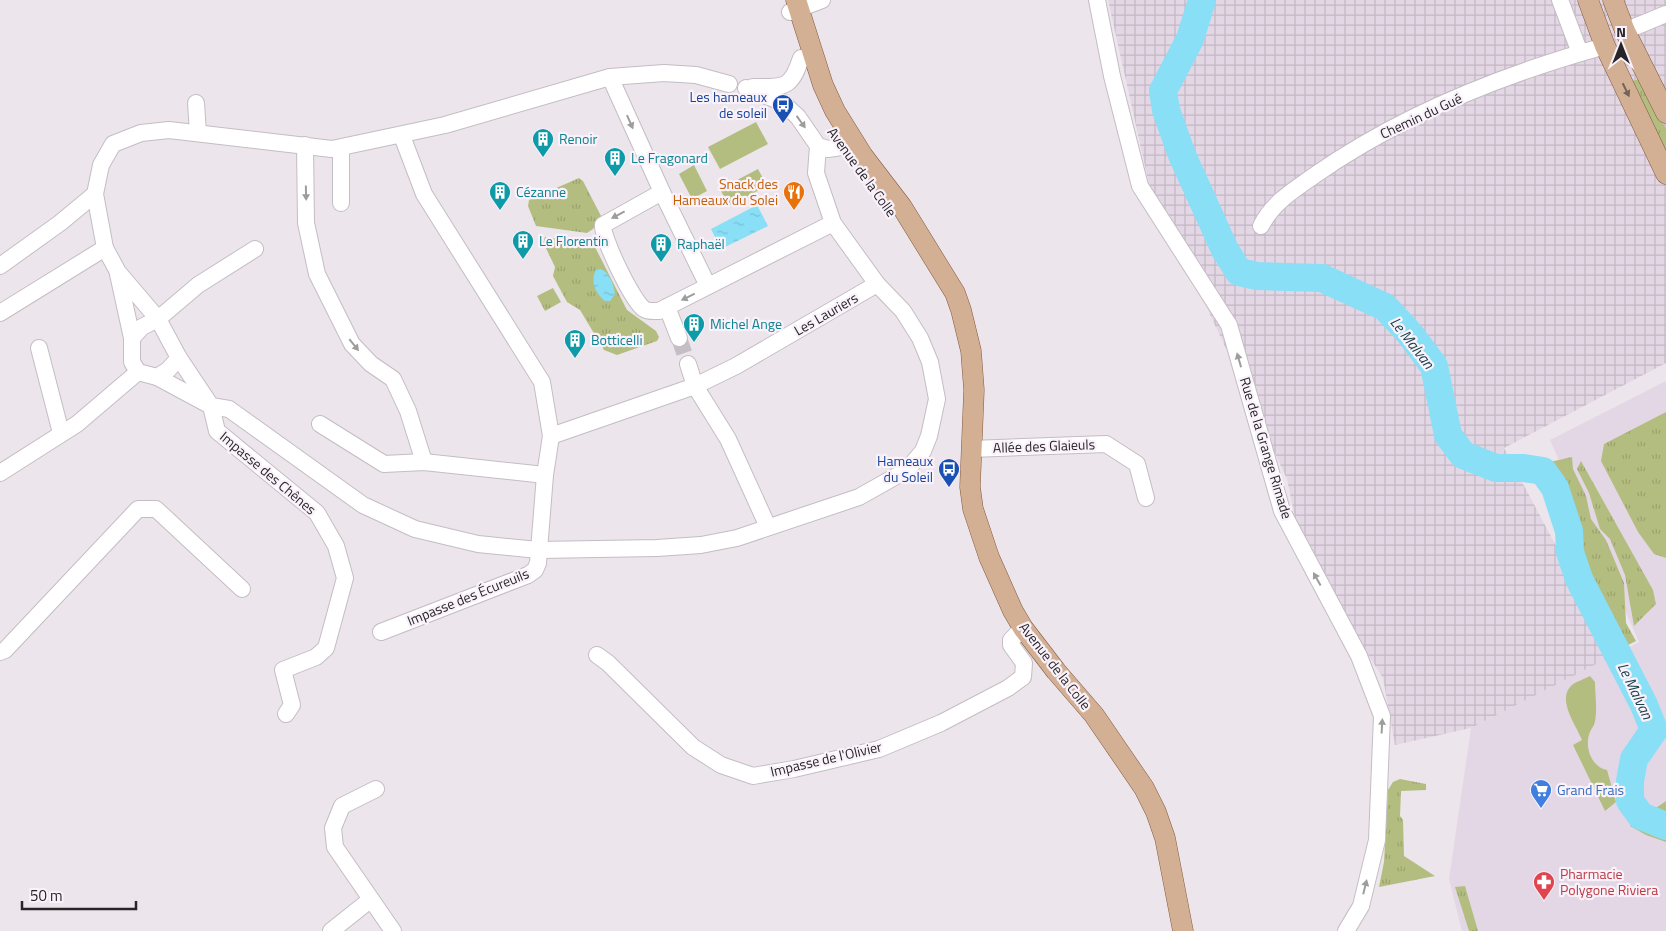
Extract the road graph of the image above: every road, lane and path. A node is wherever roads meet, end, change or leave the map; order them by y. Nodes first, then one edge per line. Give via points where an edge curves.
1 (822, 0) edge
2 (1097, 0) edge
3 (1560, 0) edge
4 (1588, 0) edge
5 (1614, 0) edge
6 (793, 6) edge
7 (1666, 14) edge
8 (1625, 31) junction
9 (1605, 46) junction
10 (1580, 53) junction
11 (801, 58) junction
12 (610, 78) junction
13 (728, 84) dead end
14 (196, 103) dead end
15 (1666, 113) edge
16 (198, 134) junction
17 (402, 136) junction
18 (305, 144) junction
19 (818, 146) junction
20 (841, 147) junction
21 (341, 148) junction
22 (1666, 174) edge
23 (662, 192) junction
24 (95, 194) junction
25 (341, 203) dead end
26 (834, 223) junction
27 (1261, 226) dead end
28 (106, 248) junction
29 (255, 250) dead end
30 (0, 266) edge
31 (118, 272) junction
32 (943, 274) junction
33 (877, 284) junction
34 (708, 286) junction
35 (667, 307) junction
36 (1, 309) edge
37 (158, 319) junction
38 (132, 338) junction
39 (679, 338) tunnel mouth
40 (39, 348) dead end
41 (179, 358) junction
42 (688, 364) tunnel mouth
43 (138, 372) junction
44 (157, 377) junction
45 (695, 386) junction
46 (211, 406) junction
47 (320, 424) dead end
48 (61, 433) junction
49 (551, 436) junction
50 (971, 449) junction
51 (424, 462) junction
52 (0, 473) edge
53 (545, 475) junction
54 (1146, 498) dead end
55 (768, 527) junction
56 (538, 550) junction
57 (242, 589) dead end
58 (1024, 628) junction
59 (381, 632) dead end
60 (0, 652) edge
61 (597, 655) dead end
62 (286, 714) dead end
63 (376, 790) dead end
64 (370, 900) junction
65 (331, 931) edge
66 (392, 931) edge
67 (1183, 931) edge
68 (1346, 931) edge

1 - 6 street
68 -> 2 street, Rue de la Grange Rimade via 1361,906 1377,840 1382,716 1360,656 1282,511 1230,325 1140,186 1112,76
3 - 10 street
4 - 9 main road
5 - 8 main road
6 - 11 main road, Avenue de la Colle
6 - 32 main road, Avenue de la Colle via 834,112 902,207
7 - 8 street
8 - 15 main road
9 - 10 street, Chemin du Gué
9 -> 22 main road
10 - 27 street, Chemin du Gué via 1530,69 1399,125 1344,155 1276,202
11 -> 19 street via 795,77 782,87 746,88 782,102 798,116
11 - 20 main road, Avenue de la Colle via 814,98
12 - 13 street via 664,73 696,75
12 - 17 street
12 -> 23 street
14 - 16 street
16 - 18 street
16 - 24 street via 169,130 150,132 113,144 101,165
17 - 21 street
17 - 49 street, Impasse des Écureuils via 424,194 542,382
18 - 21 street
18 -> 51 street via 306,223 317,274 352,344 371,364 392,379 408,411
19 - 20 street via 828,149
19 - 26 street via 816,172
20 - 32 main road, Avenue de la Colle
21 - 25 street
23 - 34 street
23 -> 35 street via 606,222 602,230 638,303 651,311
24 - 28 street
24 - 30 street via 60,224
26 - 33 street
26 - 34 street
28 - 31 street
28 - 36 street
29 - 37 street via 198,285
31 - 37 street
31 - 38 street
32 - 50 main road, Avenue de la Colle via 958,302 971,351 974,390
33 - 45 street, Les Lauriers via 736,366
33 - 55 street via 903,311 930,362 937,398 923,451 906,470 859,497
34 -> 35 street
35 - 39 street
37 - 38 street via 142,327
37 - 41 street
38 - 43 street via 132,362
40 - 48 street
41 - 44 street
41 - 46 street
42 - 45 street
43 - 44 street
43 - 48 street via 77,424
44 - 46 street
45 - 49 street, Les Lauriers
45 - 55 street via 728,439
46 - 56 street via 228,409 363,505 414,529 478,544
46 - 62 street, Impasse des Chênes via 217,431 317,513 336,546 345,578 326,648 316,657 283,670 292,705
47 - 51 street via 384,464
48 - 52 street
49 - 53 street, Impasse des Écureuils
50 - 54 street, Allée des Glaieuls via 1106,444 1137,464
50 - 58 main road, Avenue de la Colle via 973,508 988,557
51 - 53 street
53 - 56 street, Impasse des Écureuils
55 - 56 street via 737,538 701,545
56 - 59 street, Impasse des Écureuils via 538,564 528,575
57 - 60 street via 156,509 138,509
58 - 61 street, Impasse de l'Olivier via 1011,640 1024,663 1023,678 1008,688 941,723 879,749 752,776 721,765 693,747
58 - 67 main road, Avenue de la Colle via 1094,715 1144,788 1165,838
63 - 64 street via 342,806 333,828 334,847
64 - 65 street
64 - 66 street

